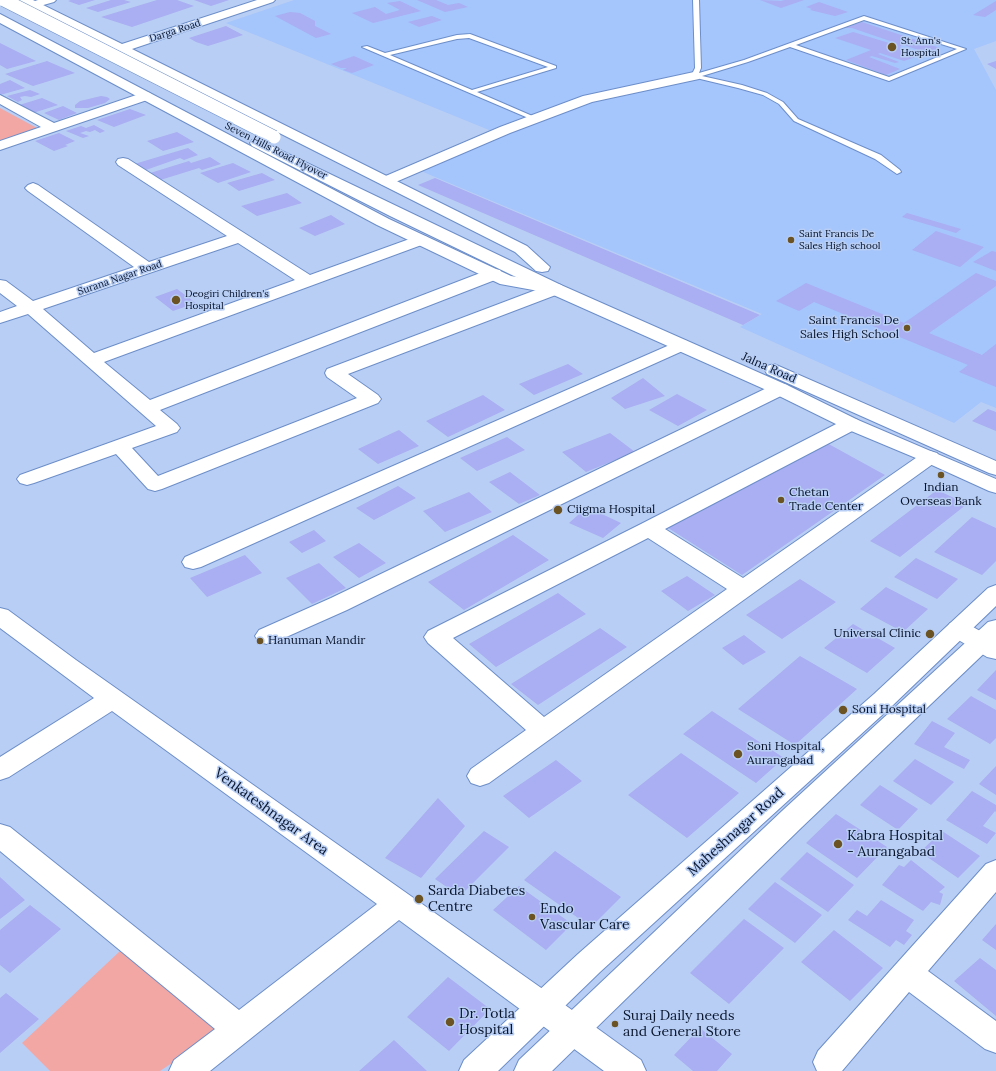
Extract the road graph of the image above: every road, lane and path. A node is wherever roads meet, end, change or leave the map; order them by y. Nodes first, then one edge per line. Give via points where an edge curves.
1 (4, 0) edge
2 (250, 0) edge
3 (269, 0) edge
4 (696, 0) edge
5 (0, 6) edge
6 (41, 6) edge
7 (3, 23) edge
8 (791, 45) junction
9 (117, 46) junction
10 (365, 47) dead end
11 (384, 55) junction
12 (76, 58) junction
13 (694, 76) junction
14 (471, 92) junction
15 (145, 96) junction
16 (0, 99) edge
17 (535, 119) junction
18 (53, 128) junction
19 (0, 146) edge
20 (123, 162) dead end
21 (897, 172) dead end
22 (386, 181) junction
23 (33, 188) dead end
24 (239, 237) junction
25 (421, 240) junction
26 (542, 267) junction
27 (148, 268) junction
28 (494, 274) junction
29 (308, 281) junction
30 (0, 285) edge
31 (555, 289) junction
32 (31, 308) junction
33 (0, 318) edge
34 (681, 345) junction
35 (91, 360) junction
36 (780, 389) junction
37 (147, 408) junction
38 (851, 424) junction
39 (120, 447) junction
40 (930, 457) junction
41 (996, 469) edge
42 (27, 480) dead end
43 (996, 487) edge
44 (649, 529) junction
45 (193, 562) dead end
46 (743, 589) junction
47 (996, 593) edge
48 (0, 616) edge
49 (267, 636) dead end
50 (983, 638) edge
51 (112, 698) junction
52 (543, 731) junction
53 (0, 770) edge
54 (480, 776) dead end
55 (0, 835) edge
56 (996, 872) edge
57 (399, 904) junction
58 (907, 973) junction
59 (543, 1006) junction
60 (238, 1029) junction
61 (574, 1029) junction
62 (996, 1039) edge
63 (829, 1062) dead end
64 (185, 1071) edge
65 (475, 1071) edge
66 (530, 1071) edge
67 (630, 1071) edge

1 - 26 main road, Seven Hills Road Flyover, bridge via 281,141
2 - 9 main road, Darga Road
3 - 9 main road, Darga Road
4 - 13 lane via 698,68
5 - 31 main road, Seven Hills Road Flyover via 257,143
6 - 7 main road
6 - 9 main road
7 - 12 main road
8 - 8 lane via 889,79 964,49 864,18
8 - 13 lane
9 - 12 main road, Darga Road
9 - 22 main road
10 - 11 lane
11 - 14 lane
11 - 14 lane via 470,36 554,67
12 - 15 main road
13 - 17 main road via 588,99
13 - 21 lane via 765,94 781,102 796,120 878,157
14 - 17 lane
15 - 18 main road
15 - 25 main road
16 - 18 main road
17 - 22 main road
18 - 19 main road
20 - 24 main road
22 - 26 main road via 521,249
23 - 27 main road
24 - 27 main road, Surana Nagar Road
24 - 29 main road
25 - 28 main road
25 - 29 main road
26 - 41 main road, Jalna Road
27 - 32 main road, Surana Nagar Road
28 - 31 main road via 506,280
28 - 37 main road
29 - 35 main road
30 - 32 main road
31 - 34 main road, Jalna Road
31 - 39 main road via 334,373 372,399 155,485
32 - 33 main road, Surana Nagar Road
32 - 35 main road
34 - 36 main road, Jalna Road
34 - 45 main road
35 - 37 main road
36 - 38 main road, Jalna Road
36 - 49 main road via 346,601
37 - 39 main road via 170,428
38 - 40 main road, Jalna Road
38 - 44 main road
39 - 42 main road
40 - 43 main road, Jalna Road
40 - 46 main road
44 - 46 main road
44 - 52 main road via 436,638
46 - 52 main road
47 - 50 main road, Maheshnagar Road
48 - 51 main road, Venkateshnagar Area
50 - 59 main road, Maheshnagar Road via 883,700
50 - 61 main road, Maheshnagar Road
51 - 53 main road
51 - 57 main road, Venkateshnagar Area
52 - 54 main road
55 - 60 main road
56 - 58 main road
57 - 59 main road, Venkateshnagar Area
57 - 60 main road
58 - 62 main road
58 - 63 main road
59 - 61 main road, Venkateshnagar Area
59 - 65 main road, Maheshnagar Road
60 - 64 main road
61 - 66 main road, Maheshnagar Road
61 - 67 main road, Venkateshnagar Area

